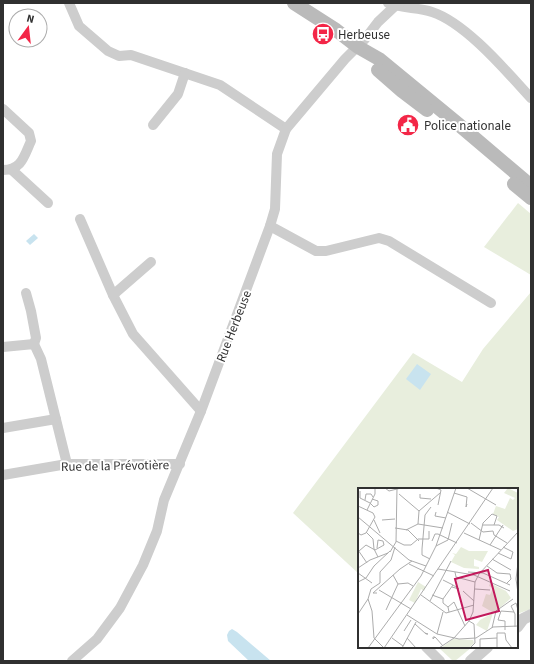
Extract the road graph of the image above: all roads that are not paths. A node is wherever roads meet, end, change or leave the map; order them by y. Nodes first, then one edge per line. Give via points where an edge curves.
1 (69, 3) edge
2 (294, 3) edge
3 (394, 4) edge
4 (431, 7) edge
5 (358, 47) junction
6 (185, 73) junction
7 (531, 98) edge
8 (3, 109) edge
9 (153, 125) dead end
10 (286, 129) junction
11 (7, 170) edge
12 (531, 186) edge
13 (531, 198) edge
14 (48, 203) dead end
15 (80, 219) dead end
16 (270, 226) junction
17 (152, 262) dead end
18 (26, 293) dead end
19 (114, 295) junction
20 (491, 303) dead end
21 (34, 344) junction
22 (3, 347) edge
23 (201, 411) junction
24 (56, 419) junction
25 (3, 428) edge
26 (67, 464) junction
27 (180, 464) junction
28 (3, 475) edge
29 (531, 615) edge
30 (531, 624) edge
31 (518, 626) edge
32 (518, 627) edge
33 (427, 648) edge
34 (486, 648) edge
35 (72, 661) edge
36 (440, 661) edge
37 (471, 661) edge

1 - 6 street via 79,26 108,50 119,56 131,55
2 - 5 main road
3 - 4 street via 423,9
3 - 5 street, Rue Herbeuse
4 - 7 street via 492,56
5 - 10 street, Rue Herbeuse
5 - 12 main road via 379,59
5 - 13 main road via 373,66 441,120
6 - 9 street via 178,94
6 - 10 street via 220,85
8 - 11 street via 29,133 31,141 18,166
10 - 16 street, Rue Herbeuse via 277,154 275,209
11 - 14 street
15 - 19 street
16 - 20 street via 316,251 326,251 379,238 389,241
16 - 23 street, Rue Herbeuse
17 - 19 street
18 - 21 street via 36,338
19 - 23 street via 133,334
21 - 22 street
21 - 24 street via 41,359
23 - 27 street, Rue Herbeuse
24 - 25 street
24 - 26 street
26 - 27 street, Rue de la Prévotière
26 - 28 street, Rue de la Prévotière
27 - 35 street, Rue Herbeuse via 164,500 157,531 131,590 97,639
29 - 31 street
30 - 32 street
33 - 36 street
34 - 37 street

